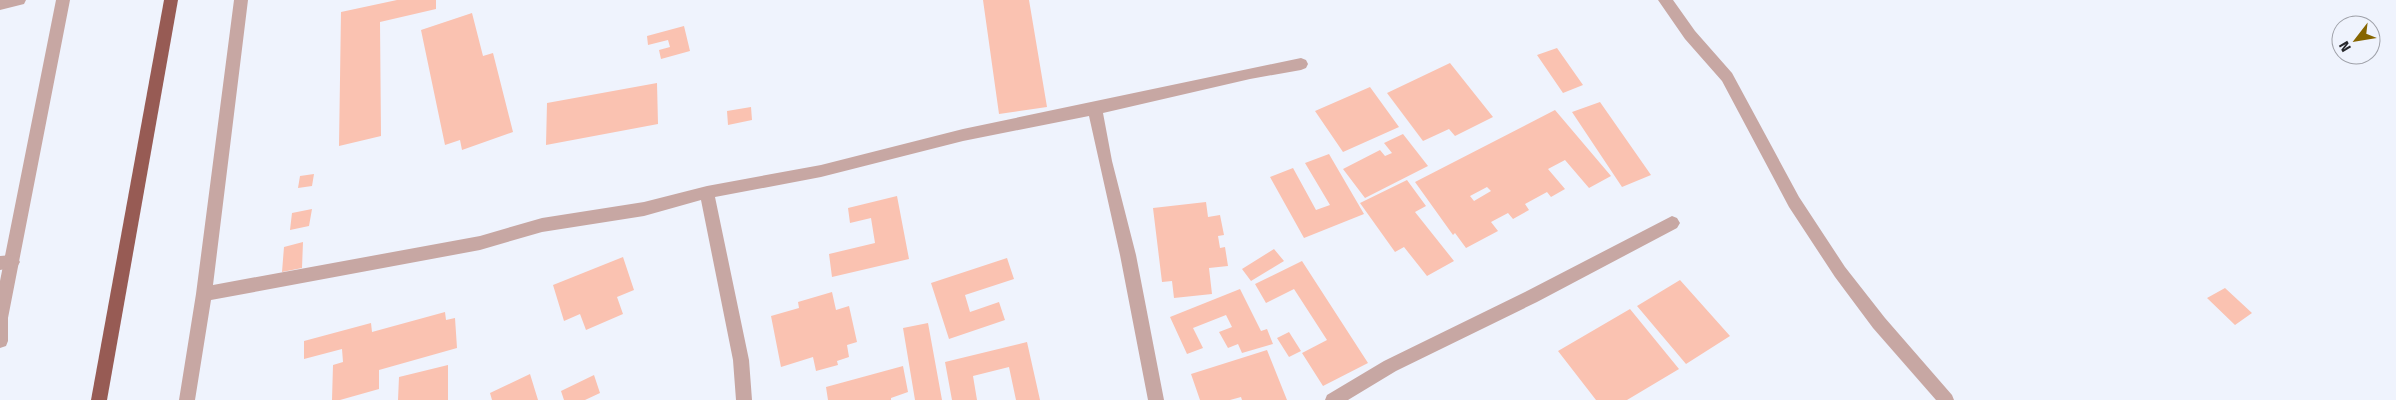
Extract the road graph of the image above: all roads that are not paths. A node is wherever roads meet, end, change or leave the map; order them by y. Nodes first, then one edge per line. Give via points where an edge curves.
1 (19, 0) edge
2 (63, 0) edge
3 (171, 0) edge
4 (241, 0) edge
5 (1665, 0) edge
6 (0, 5) edge
7 (1301, 64) dead end
8 (1095, 108) junction
9 (707, 192) junction
10 (1672, 223) dead end
11 (6, 263) edge
12 (204, 294) junction
13 (0, 319) edge
14 (0, 341) edge
15 (99, 400) edge
16 (187, 400) edge
17 (744, 400) edge
18 (1156, 400) edge
19 (1333, 400) edge
20 (1946, 400) edge

1 - 6 street
2 - 11 street
3 - 15 highway
4 - 12 street
5 - 20 street via 1680,23 1727,77 1794,202 1840,272
7 - 8 street
8 - 9 street via 963,135 821,171
8 - 18 street
9 - 12 street via 644,209 542,225 386,262
9 - 17 street via 740,360
10 - 19 street via 1390,366
11 - 13 street
12 - 16 street
13 - 14 street

